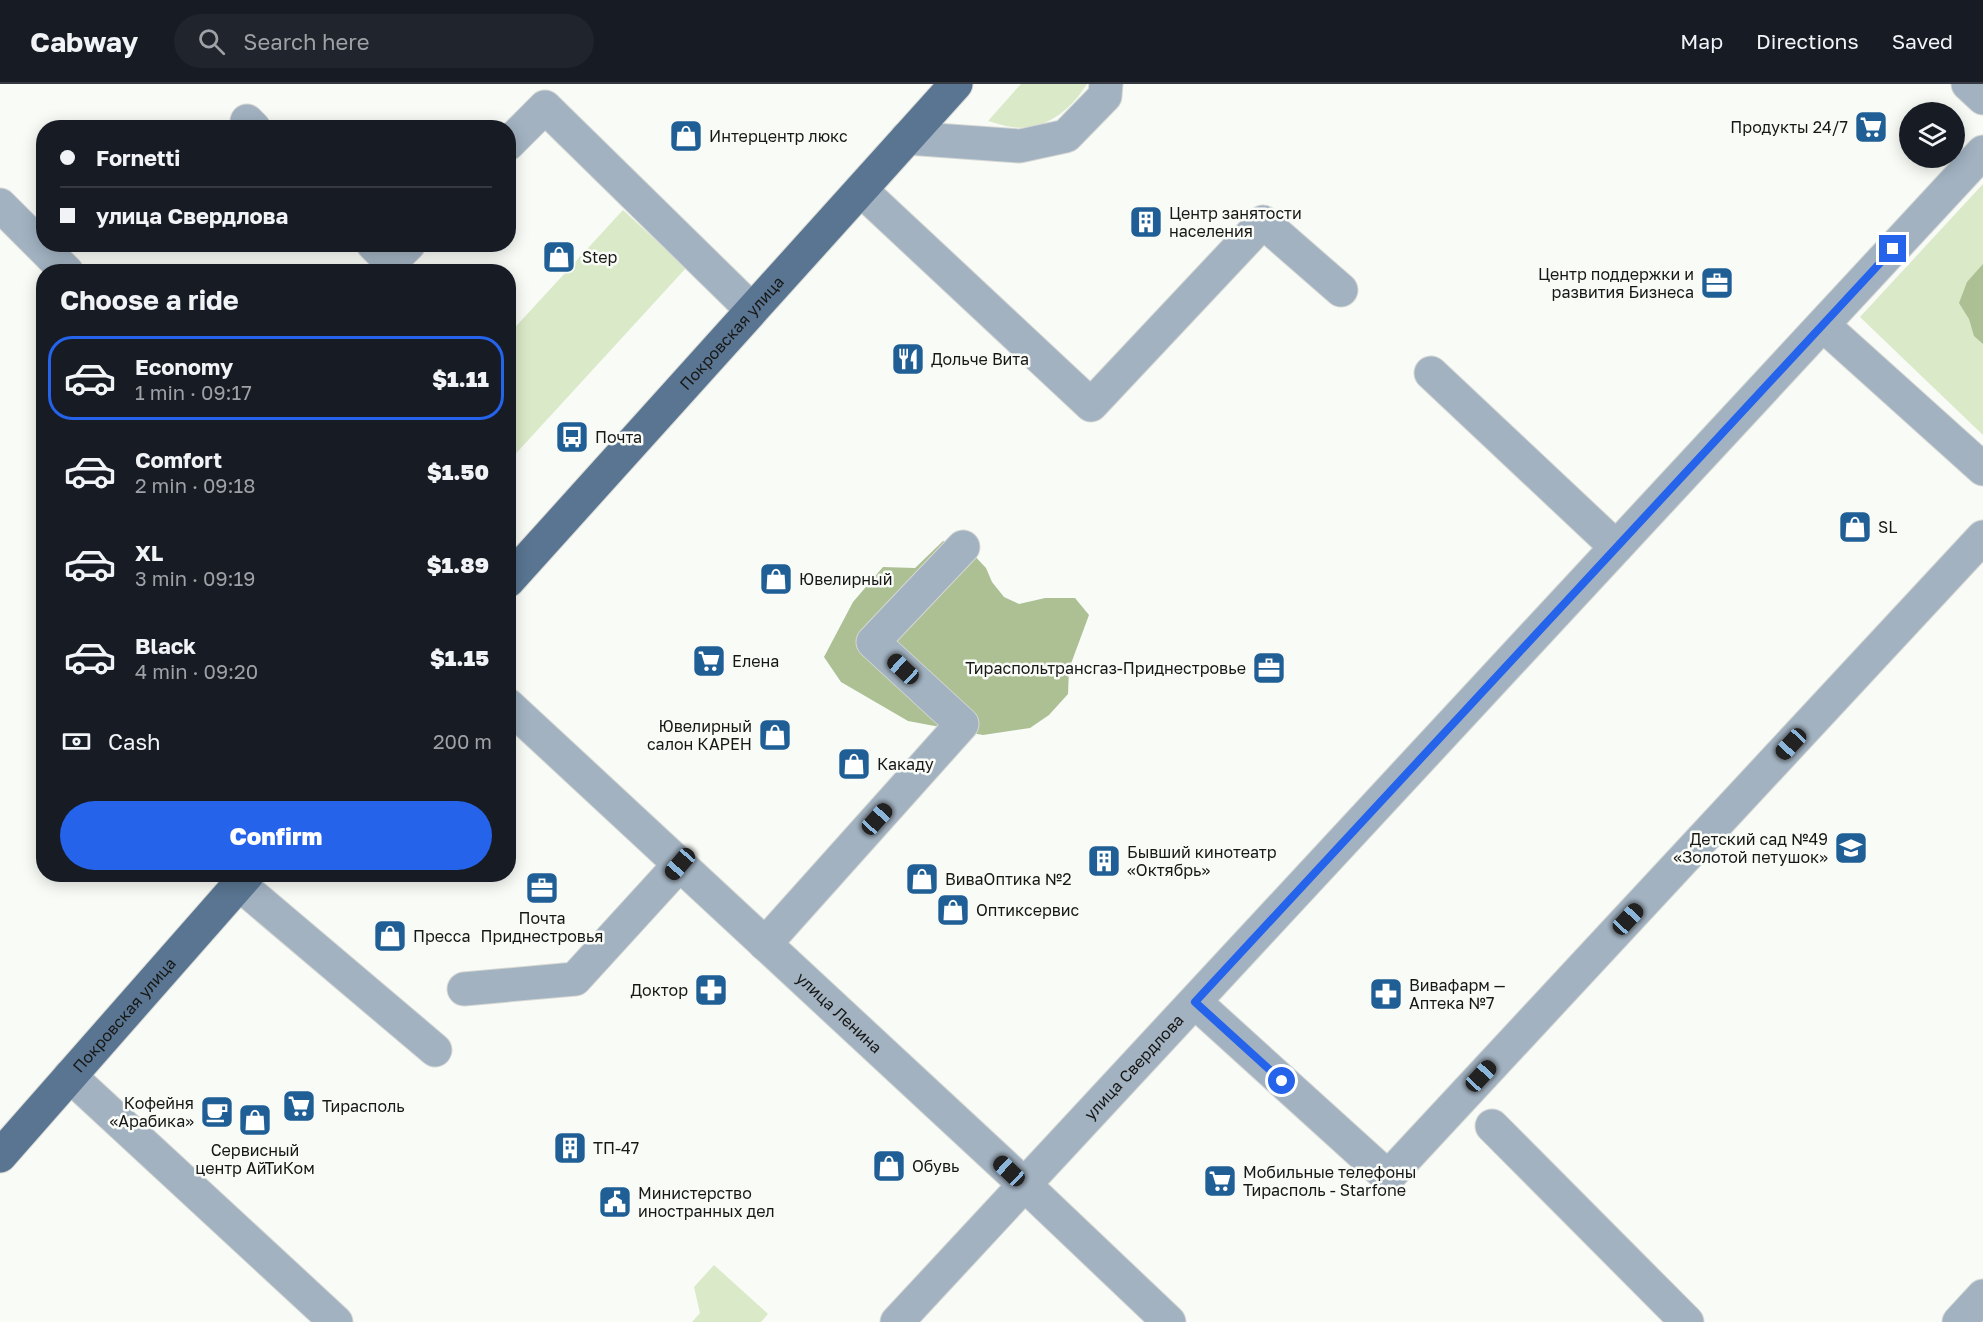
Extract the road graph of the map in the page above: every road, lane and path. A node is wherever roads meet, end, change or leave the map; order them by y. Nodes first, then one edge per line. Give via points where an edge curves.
1 (956, 84) edge
2 (1106, 84) edge
3 (1968, 84) edge
4 (1983, 98) edge
5 (516, 136) edge
6 (907, 138) junction
7 (1983, 152) edge
8 (861, 189) junction
9 (0, 206) edge
10 (36, 241) edge
11 (47, 252) edge
12 (381, 252) edge
13 (401, 252) edge
14 (59, 264) edge
15 (1341, 290) dead end
16 (752, 310) junction
17 (1822, 325) junction
18 (1431, 374) dead end
19 (1983, 469) edge
20 (1983, 537) edge
21 (963, 547) dead end
22 (1616, 547) junction
23 (516, 572) edge
24 (516, 712) edge
25 (680, 864) junction
26 (241, 882) edge
27 (247, 882) edge
28 (765, 944) junction
29 (464, 989) dead end
30 (1195, 1002) junction
31 (435, 1050) dead end
32 (70, 1076) junction
33 (1492, 1126) dead end
34 (0, 1156) edge
35 (1025, 1185) junction
36 (1983, 1296) edge
37 (336, 1322) edge
38 (897, 1322) edge
39 (1169, 1322) edge
40 (1687, 1322) edge
41 (1959, 1322) edge

1 - 6 main road, Покровская улица
2 - 6 street via 1105,96 1066,136 1020,146
3 - 4 street
5 - 16 street via 545,107
6 - 8 main road, Покровская улица
7 - 17 street, улица Свердлова
8 - 15 street via 1091,405 1263,222
8 - 16 main road, Покровская улица
9 - 10 street
11 - 14 street
12 - 13 street via 391,262
16 - 23 main road, Покровская улица
17 - 19 street
17 - 22 street, улица Свердлова
18 - 22 street
20 - 30 street via 1388,1177
21 - 28 street via 873,642 962,724
22 - 30 street, улица Свердлова
24 - 25 street, улица Ленина
25 - 28 street, улица Ленина
25 - 29 street via 575,979
26 - 32 main road, Покровская улица
27 - 31 street
28 - 35 street, улица Ленина
30 - 35 street, улица Свердлова
32 - 34 main road, Покровская улица
32 - 37 street
33 - 40 street
35 - 38 street, улица Свердлова
35 - 39 street, улица Ленина
36 - 41 street

